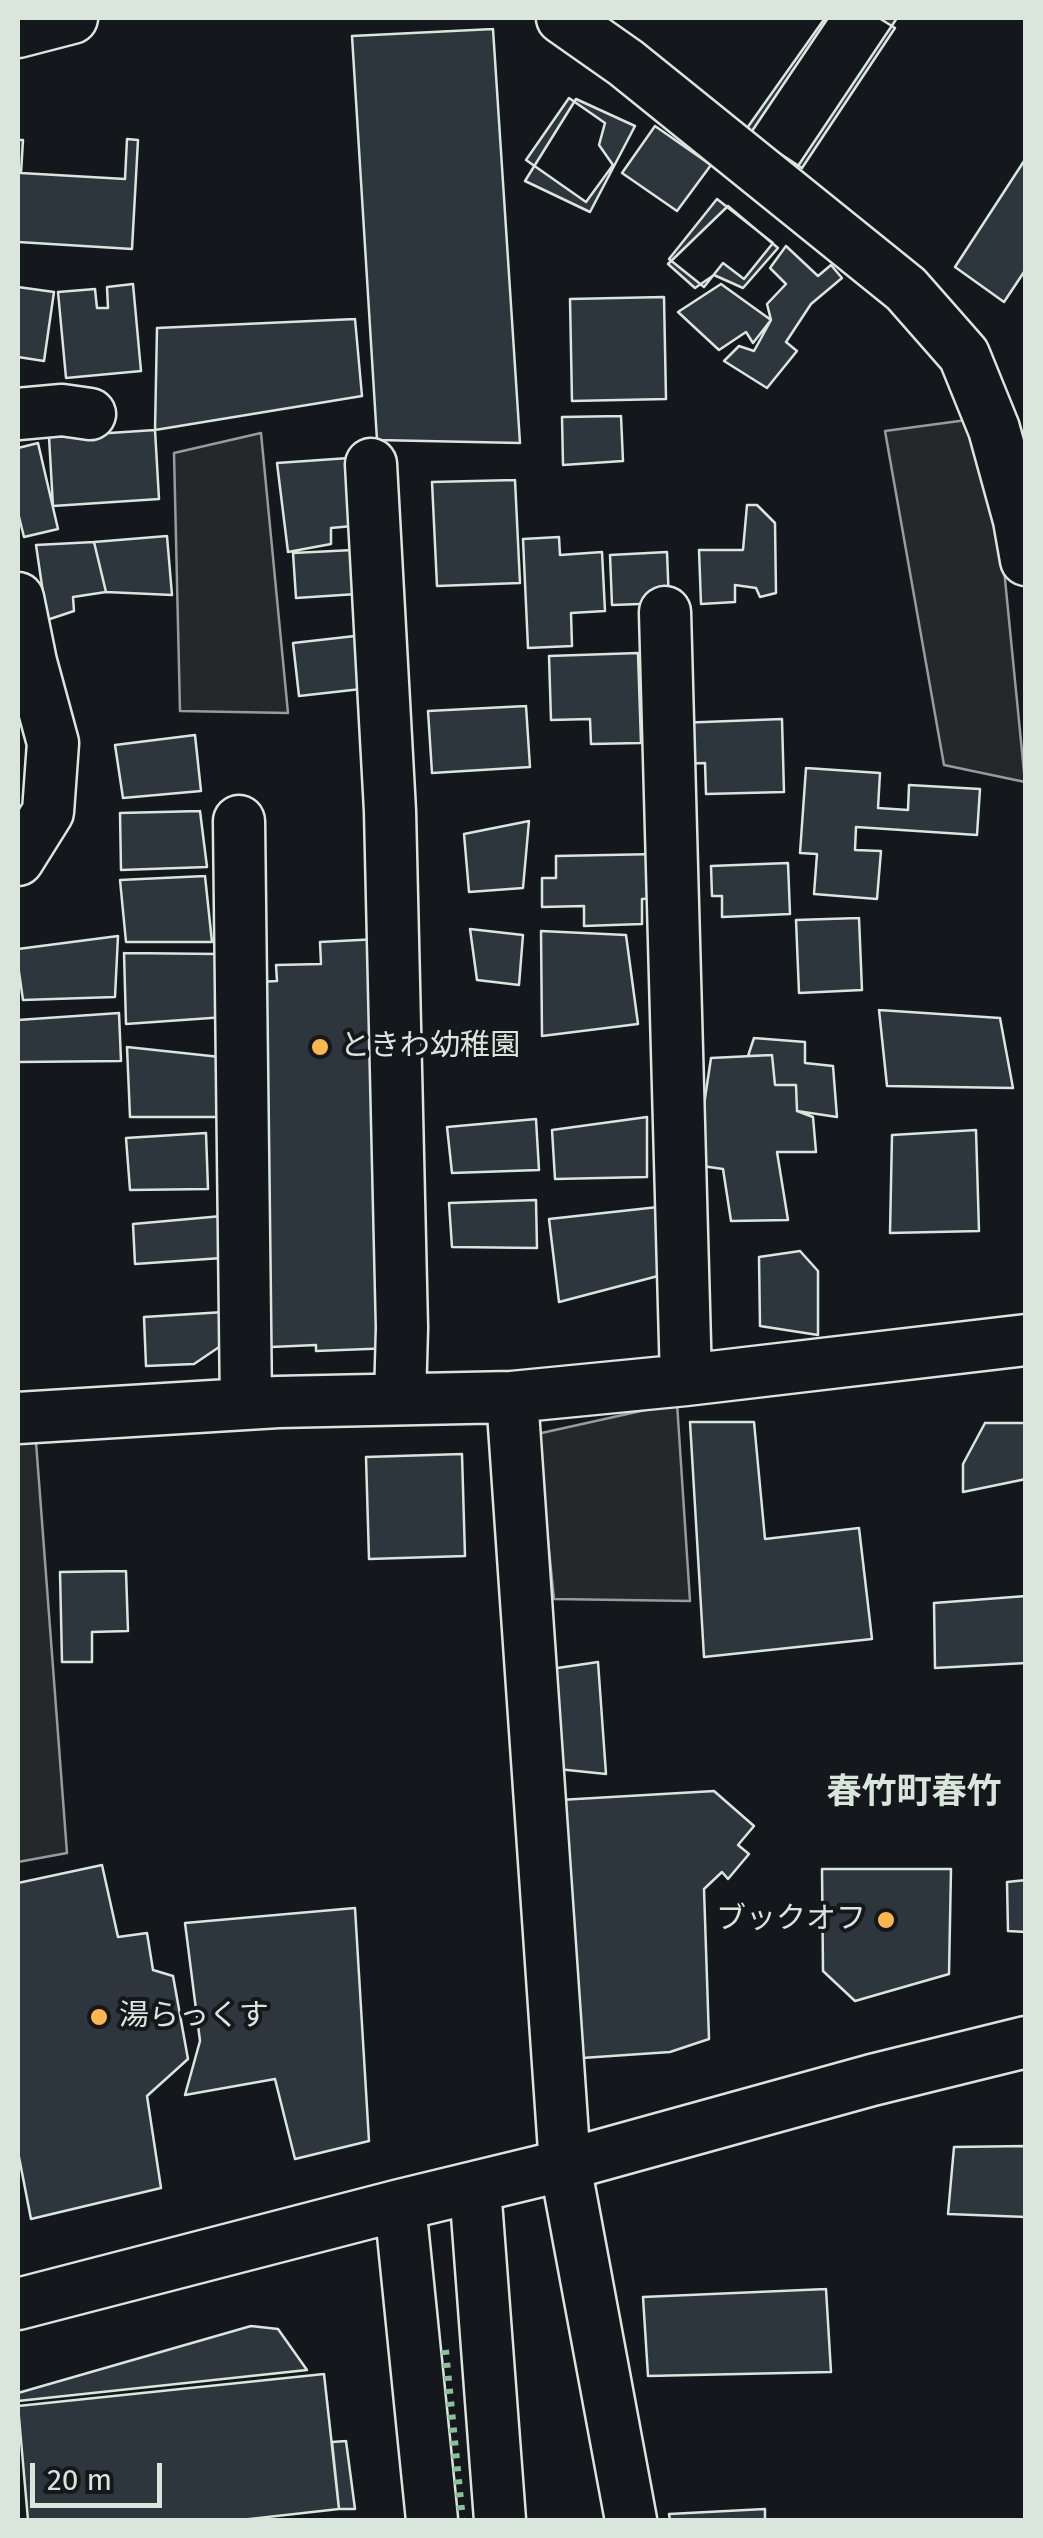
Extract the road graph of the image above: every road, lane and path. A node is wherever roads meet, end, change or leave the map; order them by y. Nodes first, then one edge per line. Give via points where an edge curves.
1 (72, 18) edge
2 (562, 18) edge
3 (18, 32) edge
4 (18, 414) edge
5 (90, 414) dead end
6 (371, 464) dead end
7 (1026, 560) edge
8 (18, 598) edge
9 (665, 612) dead end
10 (24, 661) edge
11 (239, 821) dead end
12 (18, 860) edge
13 (1026, 1340) edge
14 (686, 1380) junction
15 (512, 1397) junction
16 (400, 1399) junction
17 (246, 1404) junction
18 (18, 1418) edge
19 (1026, 2042) edge
20 (565, 2166) junction
21 (475, 2188) junction
22 (400, 2206) junction
23 (18, 2304) edge
24 (432, 2520) edge
25 (500, 2520) edge
26 (631, 2520) edge

1 - 3 street
2 - 7 street via 906,288 964,355 994,428
4 - 5 street
6 - 16 street via 390,811
8 - 10 street
9 - 14 street
10 - 12 street via 53,743 48,812
11 - 17 street
13 - 14 street
14 - 15 street
15 - 16 street
15 - 20 street
16 - 17 street
17 - 18 street
19 - 20 street
20 - 21 street
20 - 26 street
21 - 22 street
21 - 25 street
22 - 23 street
22 - 24 street

